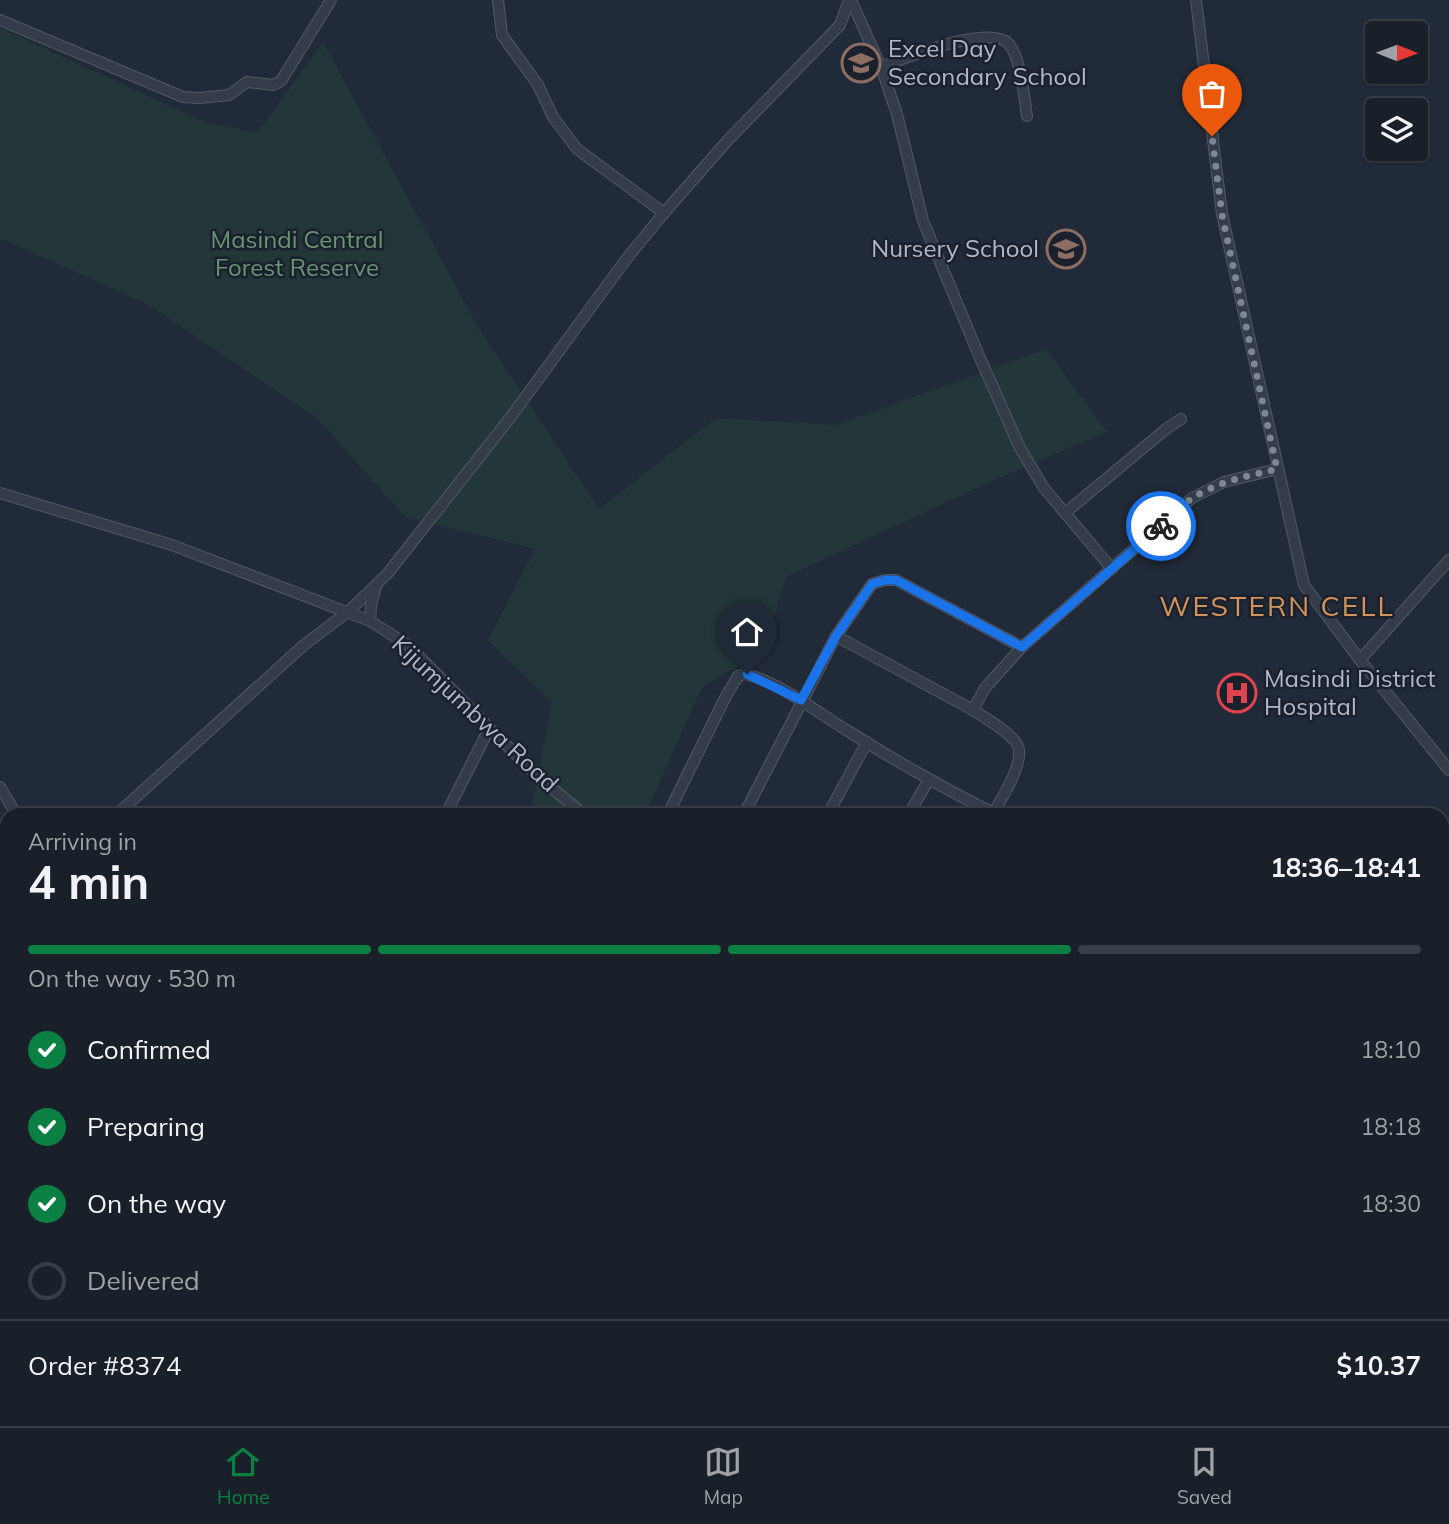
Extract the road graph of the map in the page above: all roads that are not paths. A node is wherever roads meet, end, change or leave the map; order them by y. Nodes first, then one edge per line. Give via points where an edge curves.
1 (331, 0) edge
2 (498, 0) edge
3 (850, 0) edge
4 (1196, 0) edge
5 (858, 19) junction
6 (0, 20) edge
7 (840, 25) junction
8 (881, 67) junction
9 (1027, 116) dead end
10 (664, 213) junction
11 (1181, 419) dead end
12 (1277, 469) junction
13 (0, 493) edge
14 (1065, 513) junction
15 (1449, 560) edge
16 (1112, 569) junction
17 (376, 586) junction
18 (349, 611) junction
19 (370, 621) junction
20 (836, 636) junction
21 (1022, 647) junction
22 (1360, 660) junction
23 (801, 700) junction
24 (973, 710) junction
25 (489, 729) junction
26 (867, 742) junction
27 (1449, 770) edge
28 (929, 779) junction
29 (0, 788) edge
30 (12, 808) edge
31 (124, 808) edge
32 (449, 808) edge
33 (576, 808) edge
34 (671, 808) edge
35 (747, 808) edge
36 (831, 808) edge
37 (913, 808) edge
38 (982, 808) edge
39 (998, 808) edge

1 - 6 street via 281,80 273,85 247,82 229,95 205,98 183,97
2 - 10 street via 502,35 568,138
3 - 5 street
3 - 7 street
4 - 12 street via 1222,215
5 - 7 street
5 - 8 street
7 - 10 street
8 - 9 street via 968,39 999,38 1008,43 1017,62
8 - 14 street via 923,221 979,358 1020,448
10 - 17 street
11 - 14 street
12 - 16 street via 1224,482 1192,498
12 - 22 street via 1304,585
13 - 18 street, Kijumjumbwa Road via 172,545
14 - 16 street
15 - 22 street
16 - 21 street
17 - 18 street
17 - 19 street
18 - 19 street, Kijumjumbwa Road
18 - 31 street via 304,645
19 - 25 street, Kijumjumbwa Road via 408,645
20 - 21 street via 872,584 896,580
20 - 23 street
20 - 24 street
21 - 24 street via 985,688
22 - 27 street
23 - 26 street
23 - 34 street via 745,674 738,676
23 - 35 street
24 - 39 street via 1017,744 1020,755
25 - 32 street
25 - 33 street, Kijumjumbwa Road
26 - 28 street
26 - 36 street
28 - 37 street
28 - 38 street
29 - 30 street

